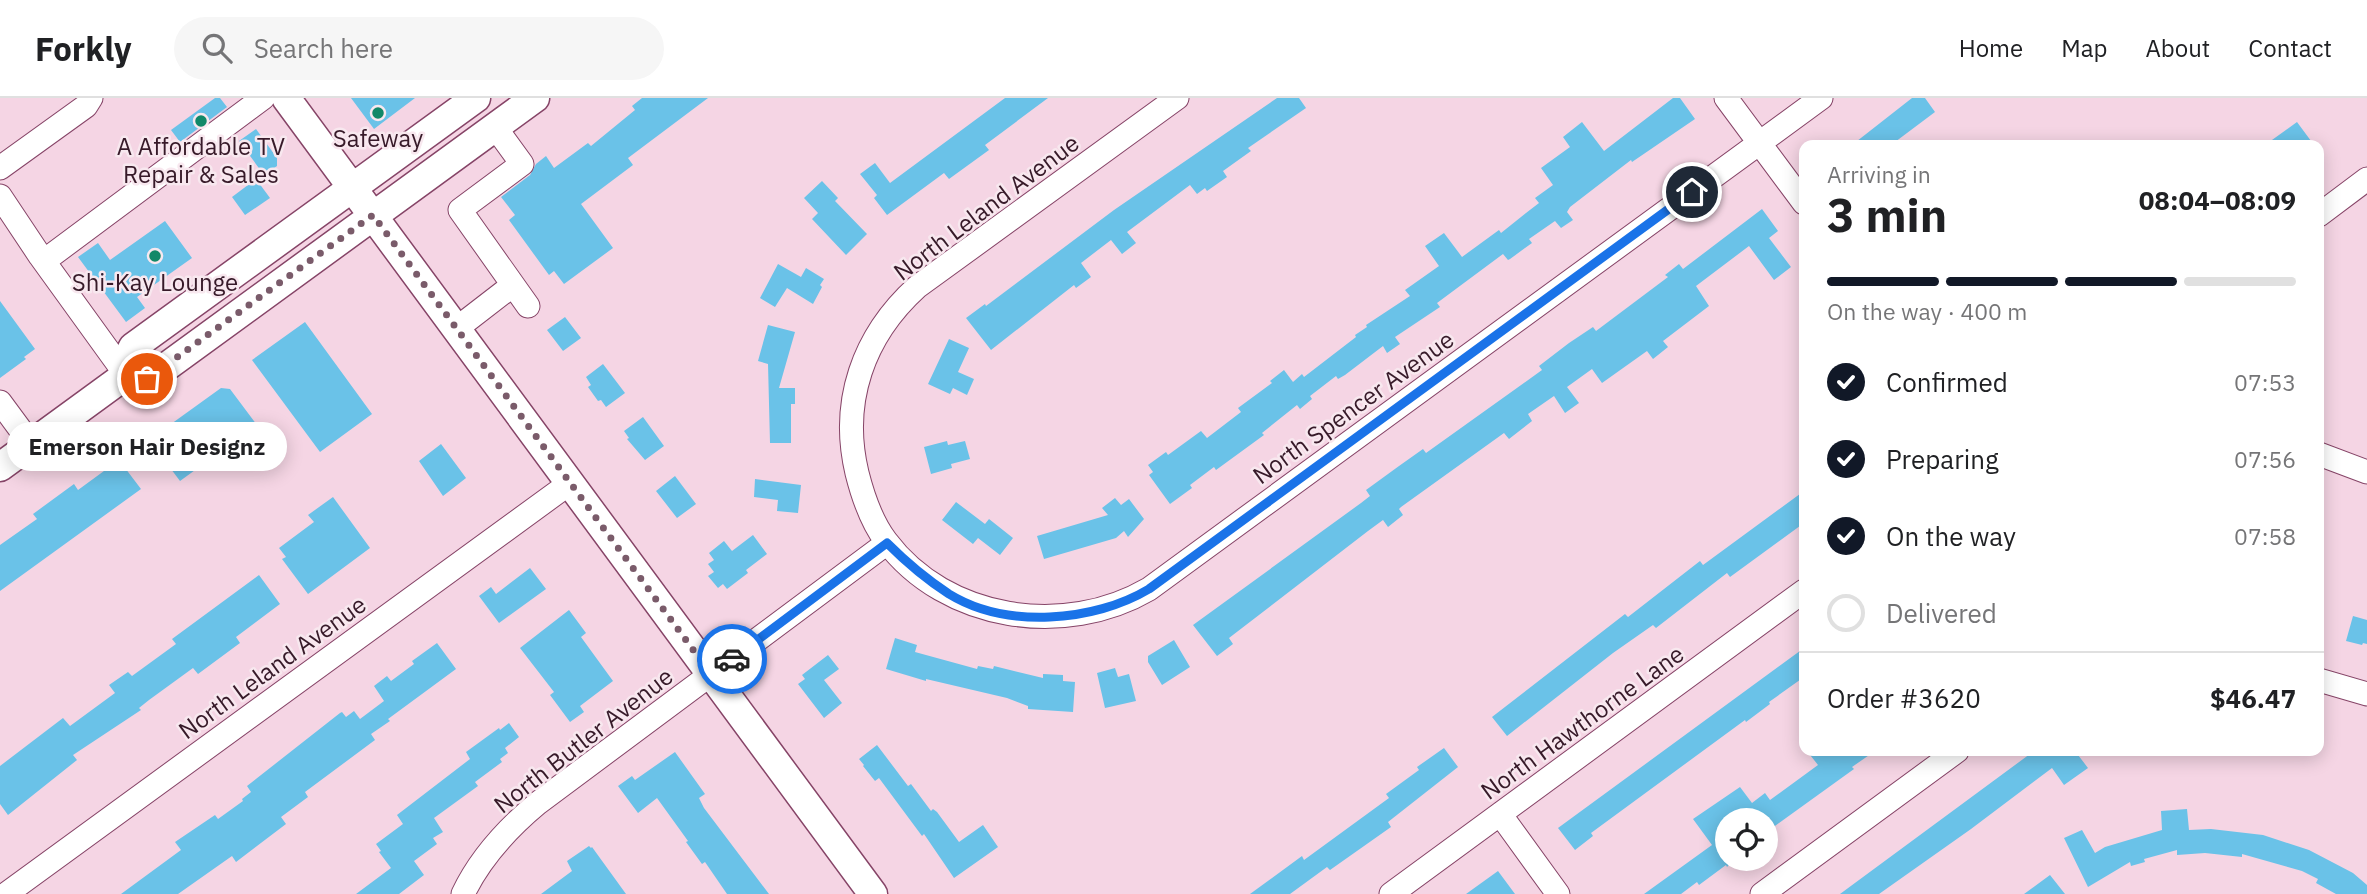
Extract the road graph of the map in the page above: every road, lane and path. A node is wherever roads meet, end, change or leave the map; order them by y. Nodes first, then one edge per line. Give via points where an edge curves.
1 (91, 98) edge
2 (263, 98) edge
3 (286, 98) edge
4 (475, 98) edge
5 (535, 98) edge
6 (1177, 98) edge
7 (1726, 98) edge
8 (1821, 98) edge
9 (495, 127) junction
10 (1759, 143) junction
11 (0, 168) edge
12 (2367, 179) edge
13 (352, 188) junction
14 (0, 195) edge
15 (1799, 197) edge
16 (2324, 211) edge
17 (373, 215) junction
18 (44, 261) junction
19 (513, 285) junction
20 (528, 306) dead end
21 (456, 329) junction
22 (126, 375) junction
23 (0, 402) edge
24 (31, 444) junction
25 (2324, 456) edge
26 (0, 467) edge
27 (2367, 472) edge
28 (570, 483) junction
29 (887, 543) junction
30 (1799, 595) edge
31 (711, 674) junction
32 (2324, 681) edge
33 (2367, 694) edge
34 (1950, 756) edge
35 (1500, 814) junction
36 (6, 894) edge
37 (463, 894) edge
38 (873, 894) edge
39 (1391, 894) edge
40 (1558, 894) edge
41 (1762, 894) edge

1 - 11 street
2 - 18 street
3 - 13 main road
4 - 13 main road
5 - 9 main road
6 - 29 street, North Leland Avenue via 917,288 881,326 859,374 850,426 862,492
7 - 10 street
8 - 10 street, North Spencer Avenue
9 - 17 main road
9 - 19 street via 522,164 460,210
10 - 15 street
10 - 29 street, North Spencer Avenue via 1132,598 1063,617 992,610 935,585
12 - 16 street
13 - 17 main road
13 - 22 main road via 133,347
14 - 18 street
17 - 21 main road
17 - 22 main road via 155,375 141,379
18 - 22 street
19 - 20 street
19 - 21 street
21 - 28 main road
22 - 24 main road
23 - 24 street
24 - 26 main road
25 - 27 street
28 - 31 main road
28 - 36 street, North Leland Avenue
29 - 31 street, North Butler Avenue
30 - 35 street, North Hawthorne Lane
31 - 37 street, North Butler Avenue via 530,809 493,849
31 - 38 main road
32 - 33 street
34 - 41 street
35 - 39 street, North Hawthorne Lane
35 - 40 street

